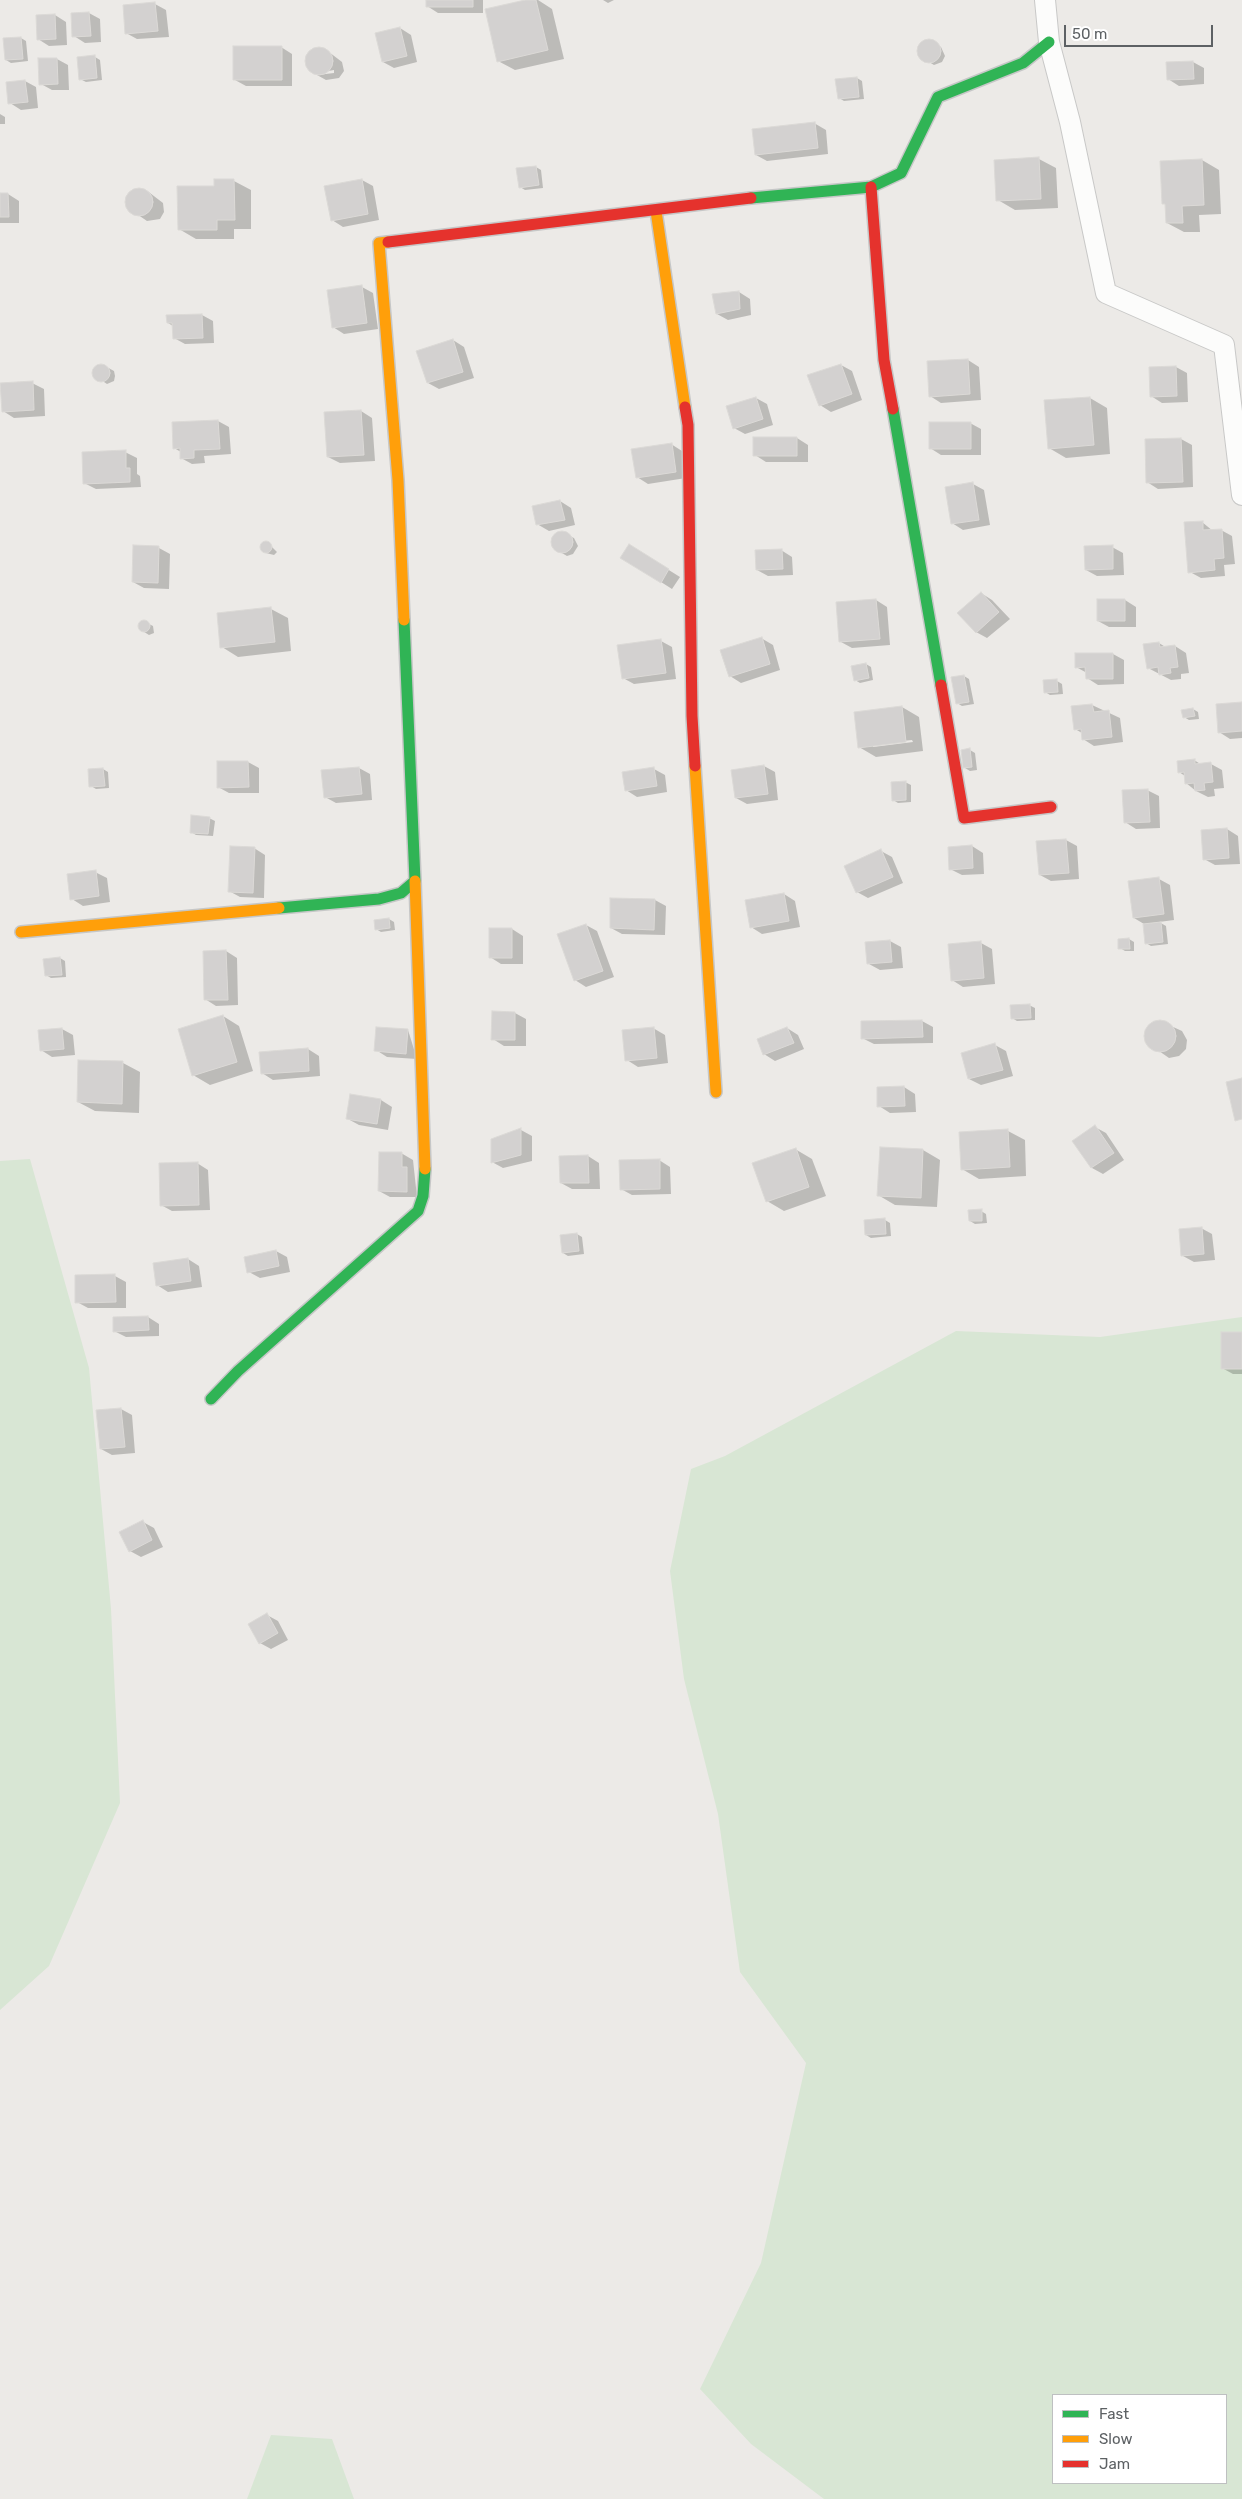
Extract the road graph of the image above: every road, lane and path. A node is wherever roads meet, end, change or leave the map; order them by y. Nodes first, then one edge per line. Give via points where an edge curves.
1 (1045, 0) edge
2 (1049, 42) junction
3 (871, 188) junction
4 (656, 211) junction
5 (1242, 495) edge
6 (1051, 806) dead end
7 (415, 881) junction
8 (21, 932) dead end
9 (716, 1092) dead end
10 (211, 1399) dead end

1 - 2 street
2 - 3 street via 1023,64 938,97 901,173
2 - 5 street via 1070,122 1106,293 1224,345
3 - 4 street via 760,197
3 - 6 street via 884,360 964,818
4 - 7 street via 379,243 398,480
4 - 9 street via 688,424 692,716
7 - 8 street via 401,893 379,899
7 - 10 street via 425,1177 418,1211 238,1371

